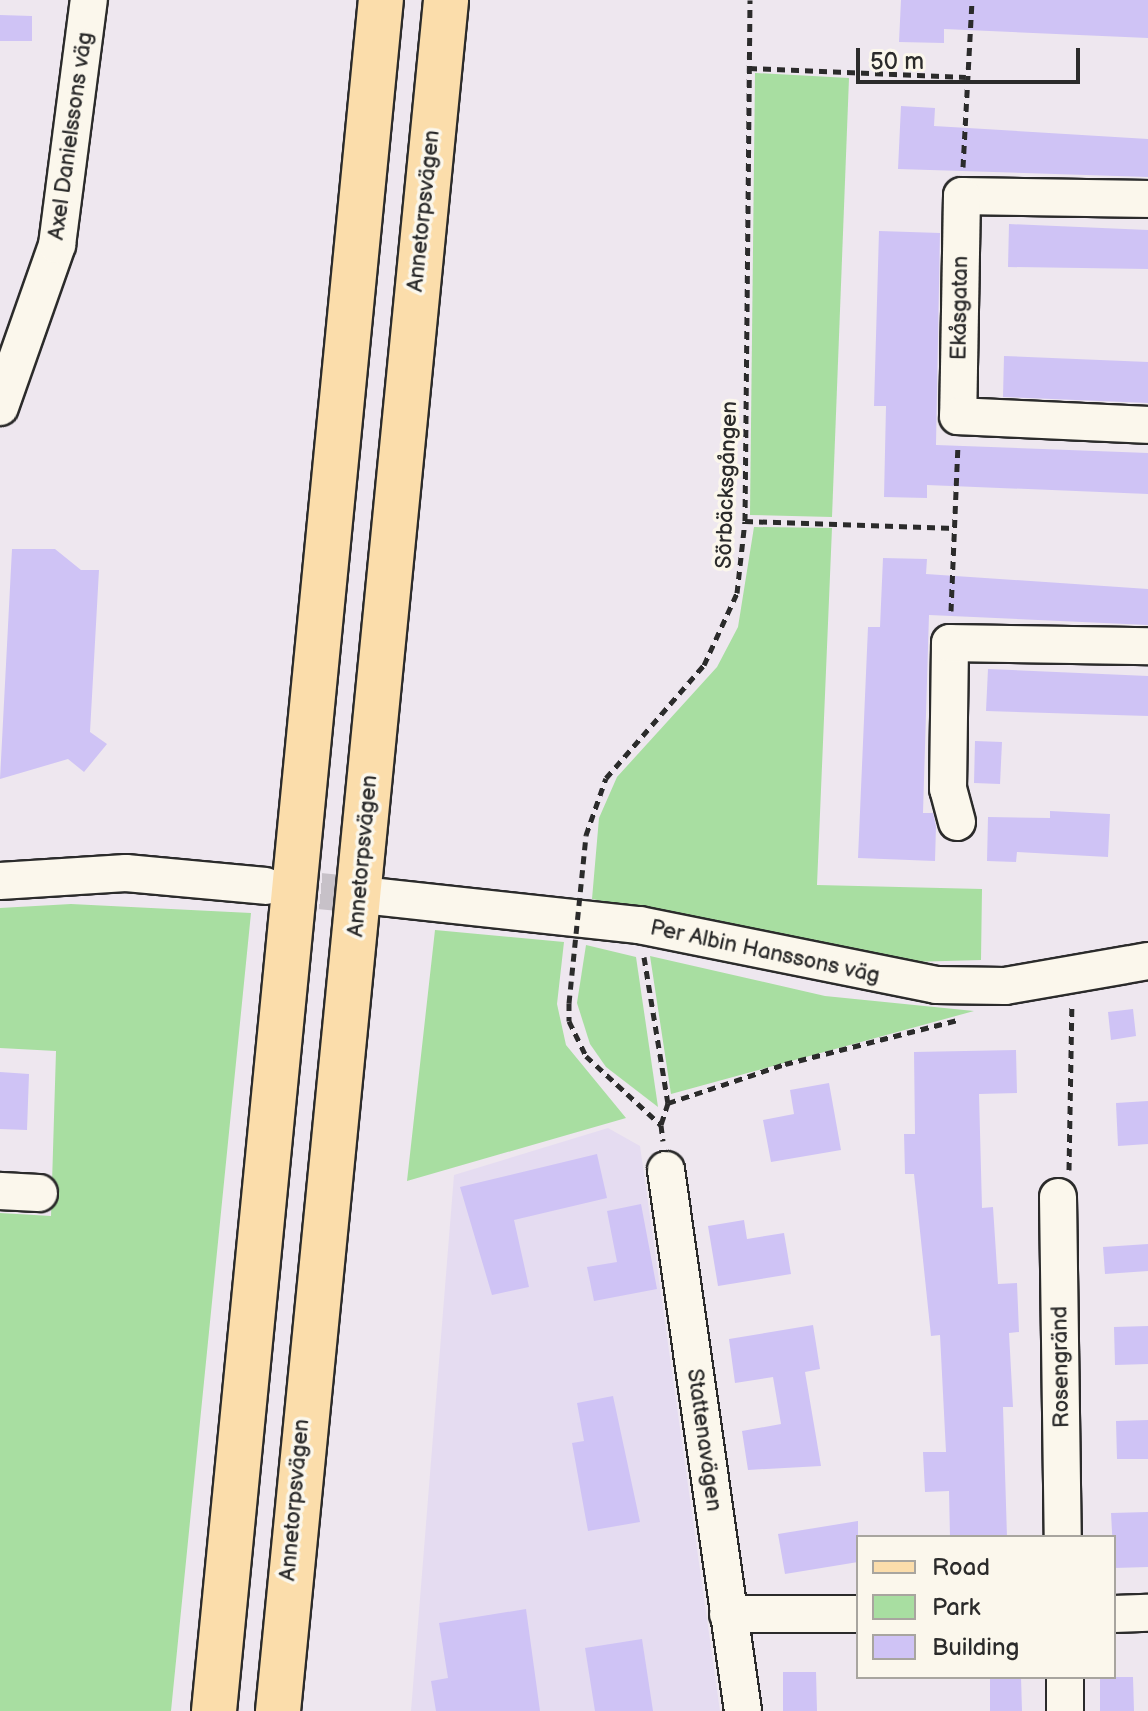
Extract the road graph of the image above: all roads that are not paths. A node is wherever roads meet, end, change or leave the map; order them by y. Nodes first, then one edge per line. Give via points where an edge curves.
1 (89, 0) edge
2 (380, 0) edge
3 (446, 0) edge
4 (1148, 199) edge
5 (0, 407) edge
6 (1148, 425) edge
7 (1148, 646) edge
8 (957, 822) dead end
9 (0, 881) edge
10 (265, 886) tunnel mouth
11 (381, 897) tunnel mouth
12 (1148, 961) edge
13 (666, 1170) dead end
14 (0, 1191) edge
15 (39, 1193) dead end
16 (1058, 1197) road end
17 (1063, 1535) edge
18 (1148, 1613) edge
19 (728, 1614) junction
20 (856, 1614) edge
21 (1116, 1614) edge
22 (1065, 1679) edge
23 (214, 1711) edge
24 (278, 1711) edge
25 (743, 1711) edge
26 (1065, 1711) edge

1 - 5 street, Axel Danielssons väg via 57,245
2 - 23 main road
3 - 24 main road, Annetorpsvägen
4 - 6 street, Ekåsgatan via 962,196 958,416
7 - 8 street via 950,643 948,789
9 - 10 street via 126,873
11 - 12 street, Per Albin Hanssons väg via 639,925 936,985 1005,986
13 - 19 street, Stattenavägen
14 - 15 street
16 - 17 street, Rosengränd
18 - 21 street
19 - 20 street
19 - 25 street, Stattenavägen
22 - 26 street

